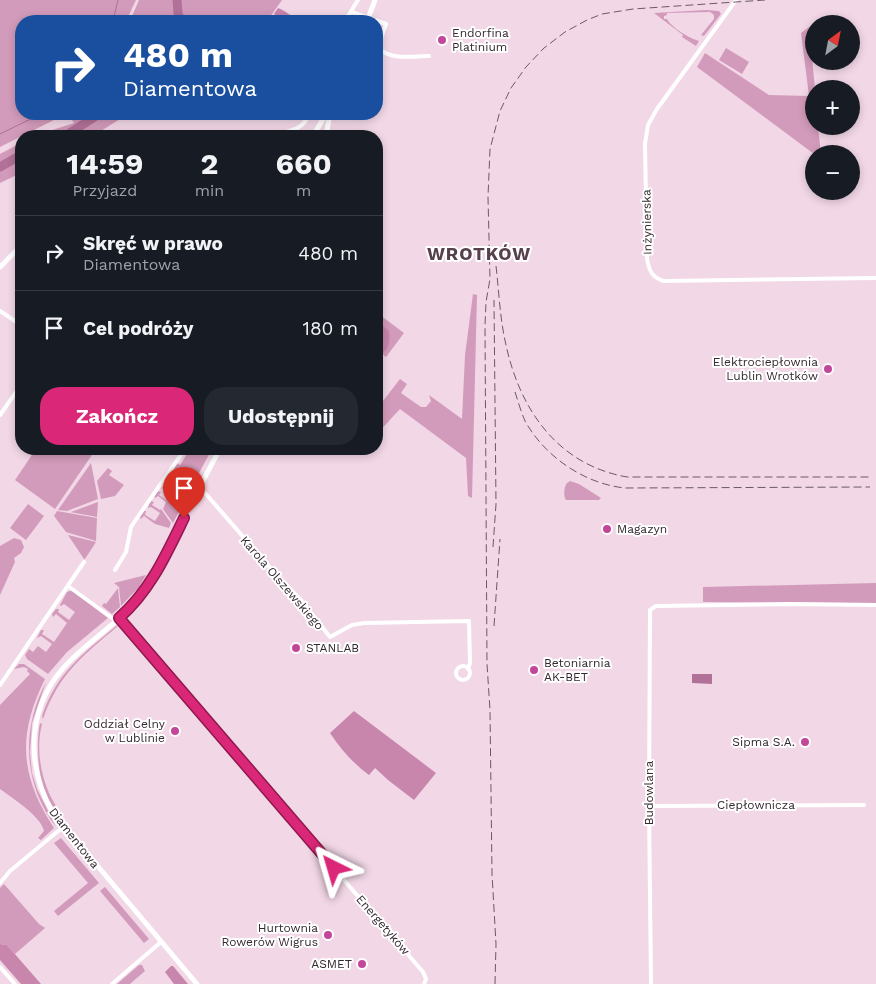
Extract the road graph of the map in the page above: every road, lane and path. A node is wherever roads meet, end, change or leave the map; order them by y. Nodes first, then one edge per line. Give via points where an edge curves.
1 (358, 0) edge
2 (376, 0) edge
3 (736, 0) edge
4 (352, 12) junction
5 (350, 15) edge
6 (358, 15) edge
7 (370, 15) edge
8 (383, 51) edge
9 (429, 56) dead end
10 (307, 120) edge
11 (290, 130) edge
12 (15, 252) edge
13 (0, 267) edge
14 (876, 278) edge
15 (0, 311) edge
16 (15, 321) edge
17 (15, 394) edge
18 (0, 415) edge
19 (181, 455) edge
20 (217, 455) edge
21 (170, 471) junction
22 (198, 490) junction
23 (84, 562) dead end
24 (115, 570) dead end
25 (68, 586) junction
26 (656, 600) dead end
27 (876, 605) edge
28 (656, 606) junction
29 (117, 620) junction
30 (468, 668) dead end
31 (0, 684) edge
32 (864, 805) dead end
33 (649, 806) junction
34 (63, 826) junction
35 (0, 883) edge
36 (161, 942) junction
37 (0, 968) edge
38 (15, 984) edge
39 (112, 984) edge
40 (198, 984) edge
41 (424, 984) edge
42 (651, 984) edge

1 - 4 street
2 - 7 street
3 - 14 street, Inżynierska via 648,125 645,144 647,259 650,271 664,281
4 - 5 street
4 - 6 street
8 - 9 street via 393,56
10 - 11 street
12 - 13 street
15 - 16 street
17 - 18 street
19 - 21 street
20 - 22 street, Diamentowa
21 - 22 street
21 - 24 street via 131,527 126,552
22 - 29 street, Diamentowa via 150,583
22 - 30 street, Karola Olszewskiego via 210,499 301,600 330,637 352,625 364,623 469,621
23 - 25 street
25 - 29 street, Energetyków
25 - 31 street
26 - 28 street, Budowlana
27 - 28 street
28 - 33 street, Budowlana via 650,610
29 - 34 street, Diamentowa via 59,672 46,694 37,720 33,748 37,778 46,801
29 - 41 street, Energetyków via 424,972
32 - 33 street, Ciepłownicza
33 - 42 street, Budowlana
34 - 35 street
34 - 36 street, Diamentowa
36 - 39 street
36 - 40 street, Diamentowa
37 - 38 street

